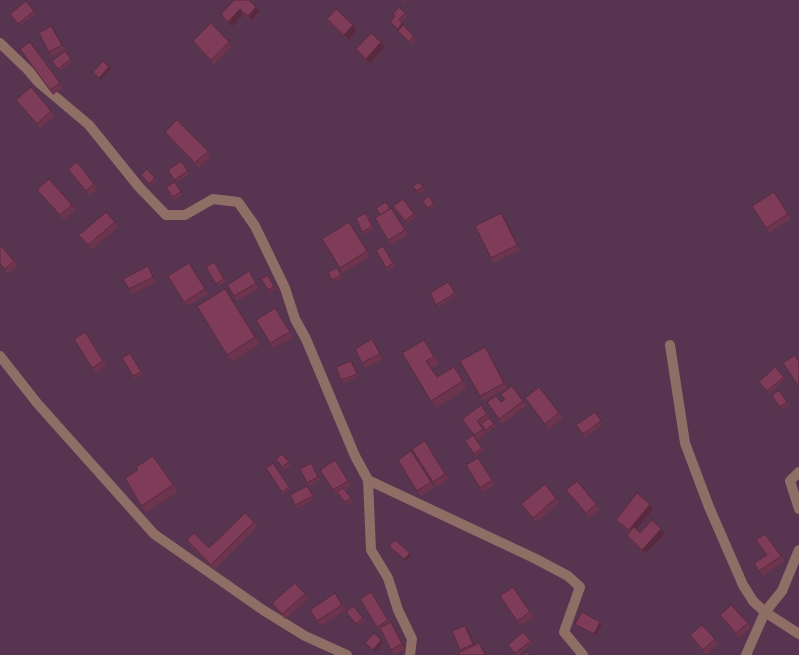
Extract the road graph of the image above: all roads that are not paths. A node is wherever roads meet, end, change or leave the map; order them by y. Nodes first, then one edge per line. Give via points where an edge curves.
1 (0, 43) edge
2 (670, 345) dead end
3 (0, 356) edge
4 (799, 472) edge
5 (368, 480) junction
6 (799, 508) edge
7 (799, 550) edge
8 (765, 612) junction
9 (799, 634) edge
10 (347, 655) edge
11 (410, 655) edge
12 (583, 655) edge
13 (746, 655) edge

1 - 5 street via 38,82 89,125 166,215 185,215 213,199 238,202 255,226 285,288 295,319
2 - 8 street via 685,443 743,585 753,601
3 - 10 street via 37,403 154,534 263,610 305,636
4 - 6 street via 790,481
5 - 11 street via 371,550 388,578 398,610 412,639
5 - 12 street via 536,558 568,576 580,587 564,632
7 - 8 street via 782,591
8 - 9 street
8 - 13 street

